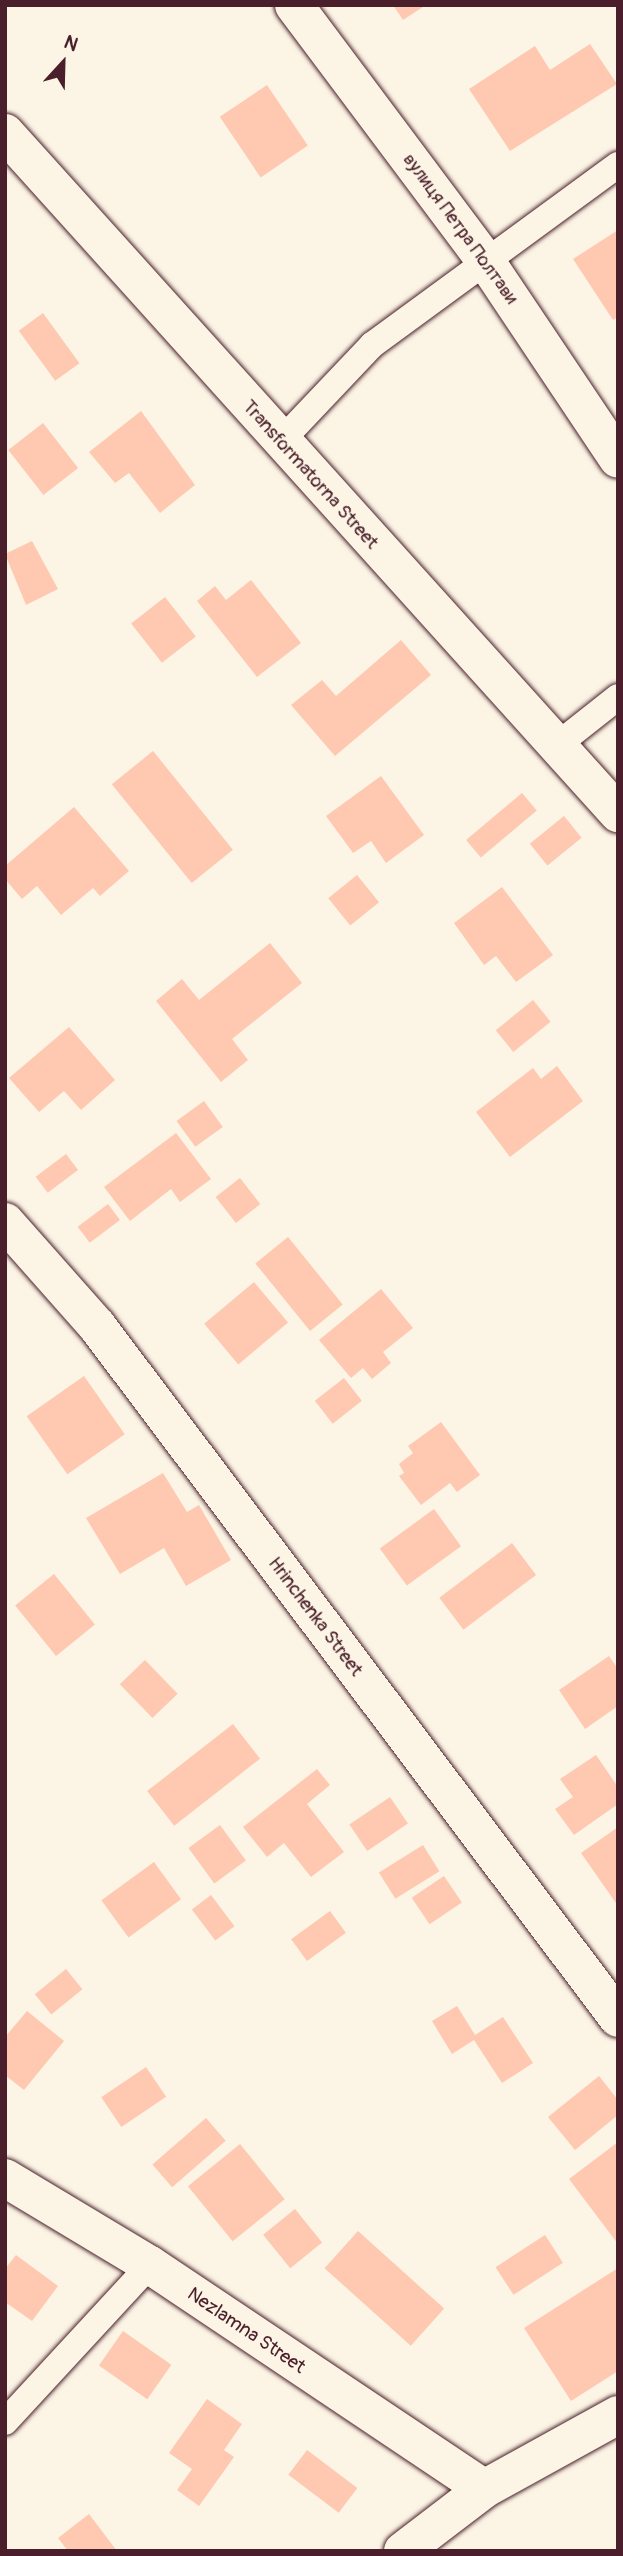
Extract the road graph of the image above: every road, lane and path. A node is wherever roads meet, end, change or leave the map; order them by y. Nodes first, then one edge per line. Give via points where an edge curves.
1 (294, 5) edge
2 (5, 133) edge
3 (618, 165) edge
4 (485, 260) junction
5 (280, 442) junction
6 (618, 459) edge
7 (618, 697) edge
8 (556, 746) junction
9 (618, 813) edge
10 (5, 1222) edge
11 (618, 2018) edge
12 (5, 2178) edge
13 (150, 2265) junction
14 (618, 2415) edge
15 (5, 2421) edge
16 (484, 2489) junction
17 (403, 2551) edge

1 - 4 street, вулиця Петра Полтави
2 - 5 street, Transformatorna Street
3 - 4 lane
4 - 5 lane via 372,345
4 - 6 street, вулиця Петра Полтави
5 - 8 street, Transformatorna Street
7 - 8 lane
8 - 9 street, Transformatorna Street
10 - 11 street, Hrinchenka Street via 97,1326
12 - 13 street, Nezlamna Street
13 - 15 lane
13 - 16 street, Nezlamna Street
14 - 16 street
16 - 17 street

